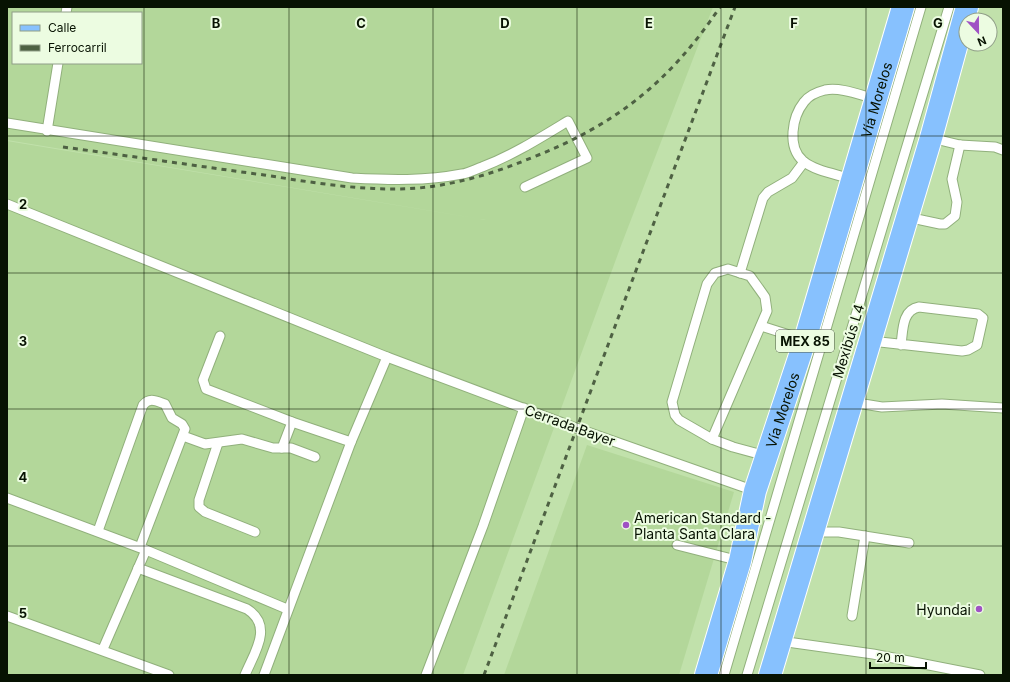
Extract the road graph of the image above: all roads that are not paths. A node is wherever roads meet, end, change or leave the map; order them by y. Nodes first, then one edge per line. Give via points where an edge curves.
1 (903, 7) edge
2 (921, 7) edge
3 (949, 7) edge
4 (967, 7) edge
5 (58, 64) edge
6 (876, 99) junction
7 (7, 123) edge
8 (47, 131) junction
9 (931, 138) junction
10 (960, 145) junction
11 (1003, 150) edge
12 (804, 162) junction
13 (852, 179) junction
14 (525, 187) dead end
15 (7, 204) edge
16 (907, 217) junction
17 (740, 273) junction
18 (761, 326) junction
19 (220, 336) dead end
20 (805, 340) junction
21 (869, 341) junction
22 (901, 345) junction
23 (386, 357) junction
24 (851, 402) junction
25 (524, 408) junction
26 (1003, 408) edge
27 (292, 422) junction
28 (183, 436) junction
29 (712, 439) junction
30 (218, 442) junction
31 (351, 442) junction
32 (282, 448) junction
33 (766, 456) junction
34 (315, 457) dead end
35 (755, 491) junction
36 (7, 498) edge
37 (98, 531) junction
38 (255, 532) dead end
39 (813, 532) junction
40 (865, 536) junction
41 (909, 543) dead end
42 (677, 545) dead end
43 (143, 549) junction
44 (740, 561) junction
45 (138, 568) junction
46 (287, 609) junction
47 (7, 616) edge
48 (852, 616) dead end
49 (780, 641) junction
50 (103, 649) junction
51 (170, 675) edge
52 (245, 675) edge
53 (264, 675) edge
54 (426, 675) edge
55 (706, 675) edge
56 (724, 675) edge
57 (747, 675) edge
58 (770, 675) edge
59 (980, 675) edge

1 - 6 main road, Vía Morelos / MEX 85
2 - 56 lane, Mexibús L4
3 - 57 lane, Mexibús L4
4 - 9 main road
5 - 8 lane
6 - 12 lane via 836,89 817,92 810,96 804,102 793,134 795,150
6 - 13 main road, Vía Morelos / MEX 85
7 - 8 lane
8 - 14 lane via 352,178 389,180 463,174 530,145 568,121 587,158
9 - 10 lane
9 - 16 main road
10 - 11 lane via 995,147
10 - 16 lane via 952,179 957,202 955,216 945,224
12 - 13 lane
12 - 17 lane via 792,178 768,192 763,198
13 - 20 main road, Vía Morelos / MEX 85
15 - 23 lane, Cerrada Bayer
16 - 21 main road
17 - 18 lane via 750,276 765,297 767,311
17 - 29 lane via 728,269 711,277 672,402 679,420
18 - 20 lane
18 - 29 lane
19 - 27 lane via 203,380 204,387
20 - 33 main road, Vía Morelos / MEX 85
21 - 22 lane
21 - 24 main road
22 - 22 lane via 968,350 977,345 983,318 978,314 919,307 910,309
23 - 25 lane, Cerrada Bayer
23 - 31 lane
24 - 26 lane via 882,407 942,404
24 - 39 main road
25 - 35 lane, Cerrada Bayer
25 - 54 lane via 484,526
27 - 31 lane
27 - 32 lane
28 - 30 lane via 205,444
28 - 37 lane via 184,426 172,418 165,404 152,400 145,403
28 - 43 lane
29 - 33 lane
30 - 32 lane via 238,438
30 - 38 lane via 199,507 205,512
31 - 46 lane
32 - 34 lane via 291,448
33 - 35 main road, Vía Morelos / MEX 85
35 - 44 main road, Vía Morelos / MEX 85
36 - 37 lane
37 - 43 lane
39 - 40 lane
39 - 49 main road
40 - 41 lane
40 - 48 lane
42 - 44 lane
43 - 45 lane
43 - 46 lane
44 - 55 main road, Vía Morelos / MEX 85
45 - 50 lane
45 - 52 lane via 248,609 255,614 260,620 262,630
46 - 53 lane
47 - 50 lane
49 - 58 main road
49 - 59 lane via 873,654
50 - 51 lane

